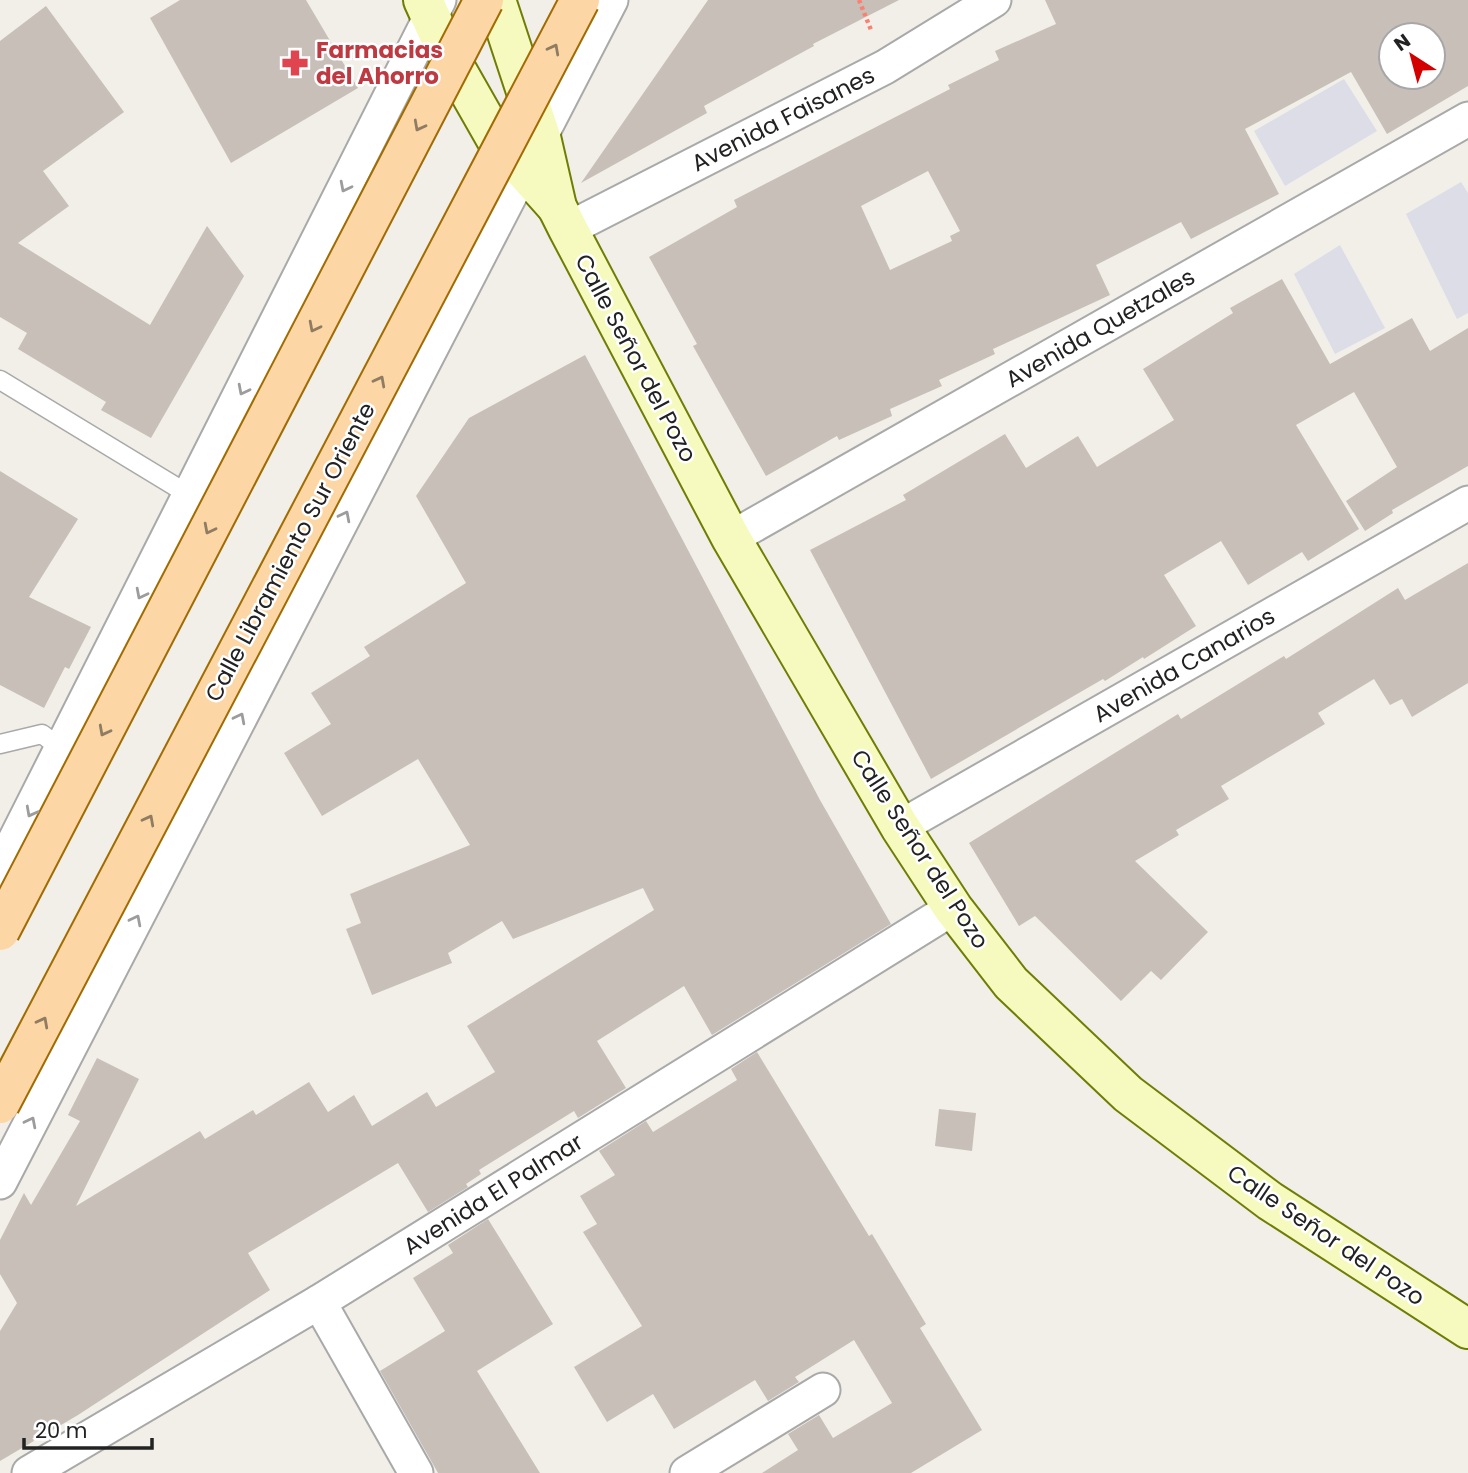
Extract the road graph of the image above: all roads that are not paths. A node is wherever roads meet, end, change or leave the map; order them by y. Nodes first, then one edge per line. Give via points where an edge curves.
1 (485, 0) edge
2 (496, 0) edge
3 (580, 0) edge
4 (611, 0) edge
5 (994, 0) edge
6 (431, 5) edge
7 (1468, 119) edge
8 (537, 125) junction
9 (522, 172) junction
10 (563, 218) junction
11 (0, 380) edge
12 (191, 496) junction
13 (1468, 503) edge
14 (732, 538) junction
15 (0, 744) edge
16 (61, 754) junction
17 (901, 827) junction
18 (0, 870) edge
19 (953, 908) junction
20 (0, 931) edge
21 (0, 1104) edge
22 (0, 1182) edge
23 (319, 1302) junction
24 (1468, 1329) edge
25 (823, 1390) dead end
26 (78, 1461) edge
27 (29, 1473) edge
28 (416, 1473) edge
29 (687, 1473) edge

1 -> 20 main road, bridge
2 - 8 street, Calle Señor del Pozo
21 -> 3 main road, Calle Libramiento Sur Oriente, bridge
4 - 8 street
5 - 10 street, Avenida Faisanes via 885,66
6 - 9 street, Calle Señor del Pozo via 447,53 496,139
6 -> 12 street
7 - 14 street, Avenida Quetzales
8 - 9 street
8 - 10 street, Calle Señor del Pozo
9 - 10 street, Calle Señor del Pozo
22 -> 9 street
10 - 14 street, Calle Señor del Pozo
11 - 12 lane
12 -> 16 street
13 - 17 street, Avenida Canarios
14 - 17 street, Calle Señor del Pozo
15 - 16 lane via 42,734
16 -> 18 street
17 - 19 street, Calle Señor del Pozo
19 - 23 street, Avenida El Palmar
19 - 24 street, Calle Señor del Pozo via 1011,984 1128,1094 1270,1201
23 - 26 street, Avenida El Palmar
23 - 28 street
25 - 29 street
26 - 27 street, Avenida El Palmar

